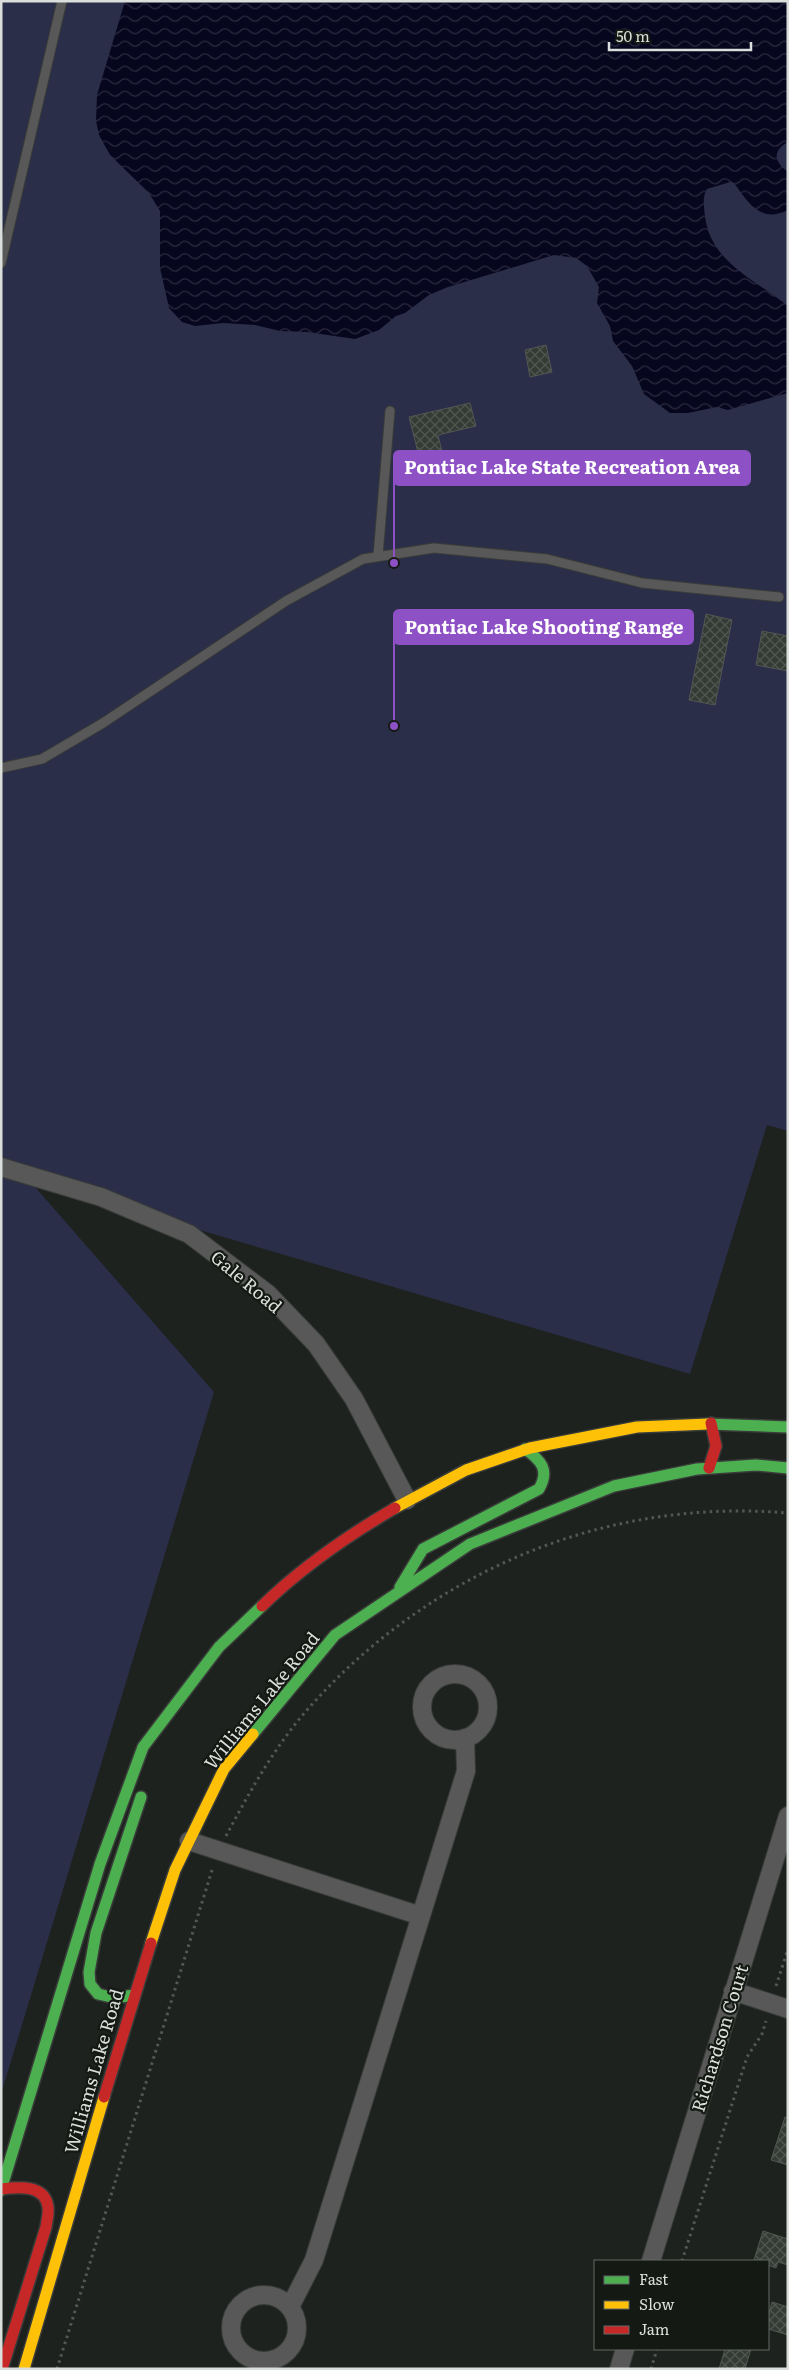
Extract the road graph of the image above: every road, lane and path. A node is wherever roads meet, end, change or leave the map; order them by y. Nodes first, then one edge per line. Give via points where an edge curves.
1 (62, 1) edge
2 (1, 263) edge
3 (390, 411) dead end
4 (378, 556) junction
5 (779, 597) dead end
6 (1, 768) edge
7 (1, 1167) edge
8 (711, 1423) junction
9 (788, 1427) edge
10 (525, 1450) junction
11 (709, 1468) junction
12 (788, 1468) edge
13 (407, 1500) junction
14 (788, 1513) edge
15 (396, 1593) junction
16 (465, 1738) dead end
17 (143, 1747) junction
18 (788, 1816) edge
19 (189, 1841) junction
20 (219, 1851) junction
21 (421, 1916) junction
22 (788, 1948) edge
23 (733, 1991) junction
24 (134, 1995) junction
25 (780, 2006) edge
26 (1, 2190) edge
27 (651, 2260) edge
28 (682, 2260) edge
29 (290, 2307) dead end
30 (625, 2350) edge
31 (657, 2350) edge
32 (2, 2369) edge
33 (24, 2369) edge
34 (57, 2369) edge
35 (619, 2369) edge
36 (651, 2369) edge

1 - 2 lane
3 - 4 lane
4 - 5 lane via 434,548 538,558 642,583
4 - 6 lane via 363,558 286,601 103,723 42,759
7 - 13 street, Gale Road via 101,1197 189,1234 268,1294 316,1344 354,1399
8 - 9 main road
8 - 10 main road via 637,1427
8 - 11 main road via 717,1452
10 - 13 main road via 466,1470
10 - 15 main road via 543,1463 546,1472 539,1489 423,1549
11 - 12 main road, Williams Lake Road via 756,1465
11 - 15 main road, Williams Lake Road via 614,1486 488,1536 470,1544
13 - 17 main road via 343,1539 278,1590 219,1647
14 - 20 path via 705,1512 654,1516 610,1525 531,1551 458,1584 386,1634 306,1712 260,1775
15 - 19 main road, Williams Lake Road via 329,1642 224,1769
16 - 21 street via 466,1771
17 - 24 main road via 140,1802 95,1939 88,1971 90,1983 104,1998
17 - 26 main road via 100,1864
18 - 23 street, Richardson Court
19 - 20 street
19 - 24 main road, Williams Lake Road via 175,1870
20 - 21 street
20 - 34 path
21 - 29 street via 314,2260
22 - 25 path
23 - 25 street
23 - 27 street, Richardson Court
24 - 33 main road, Williams Lake Road
25 - 28 path via 747,2057
26 - 32 main road via 19,2187 34,2190 44,2196 48,2206 46,2227
30 - 35 street
31 - 36 path

